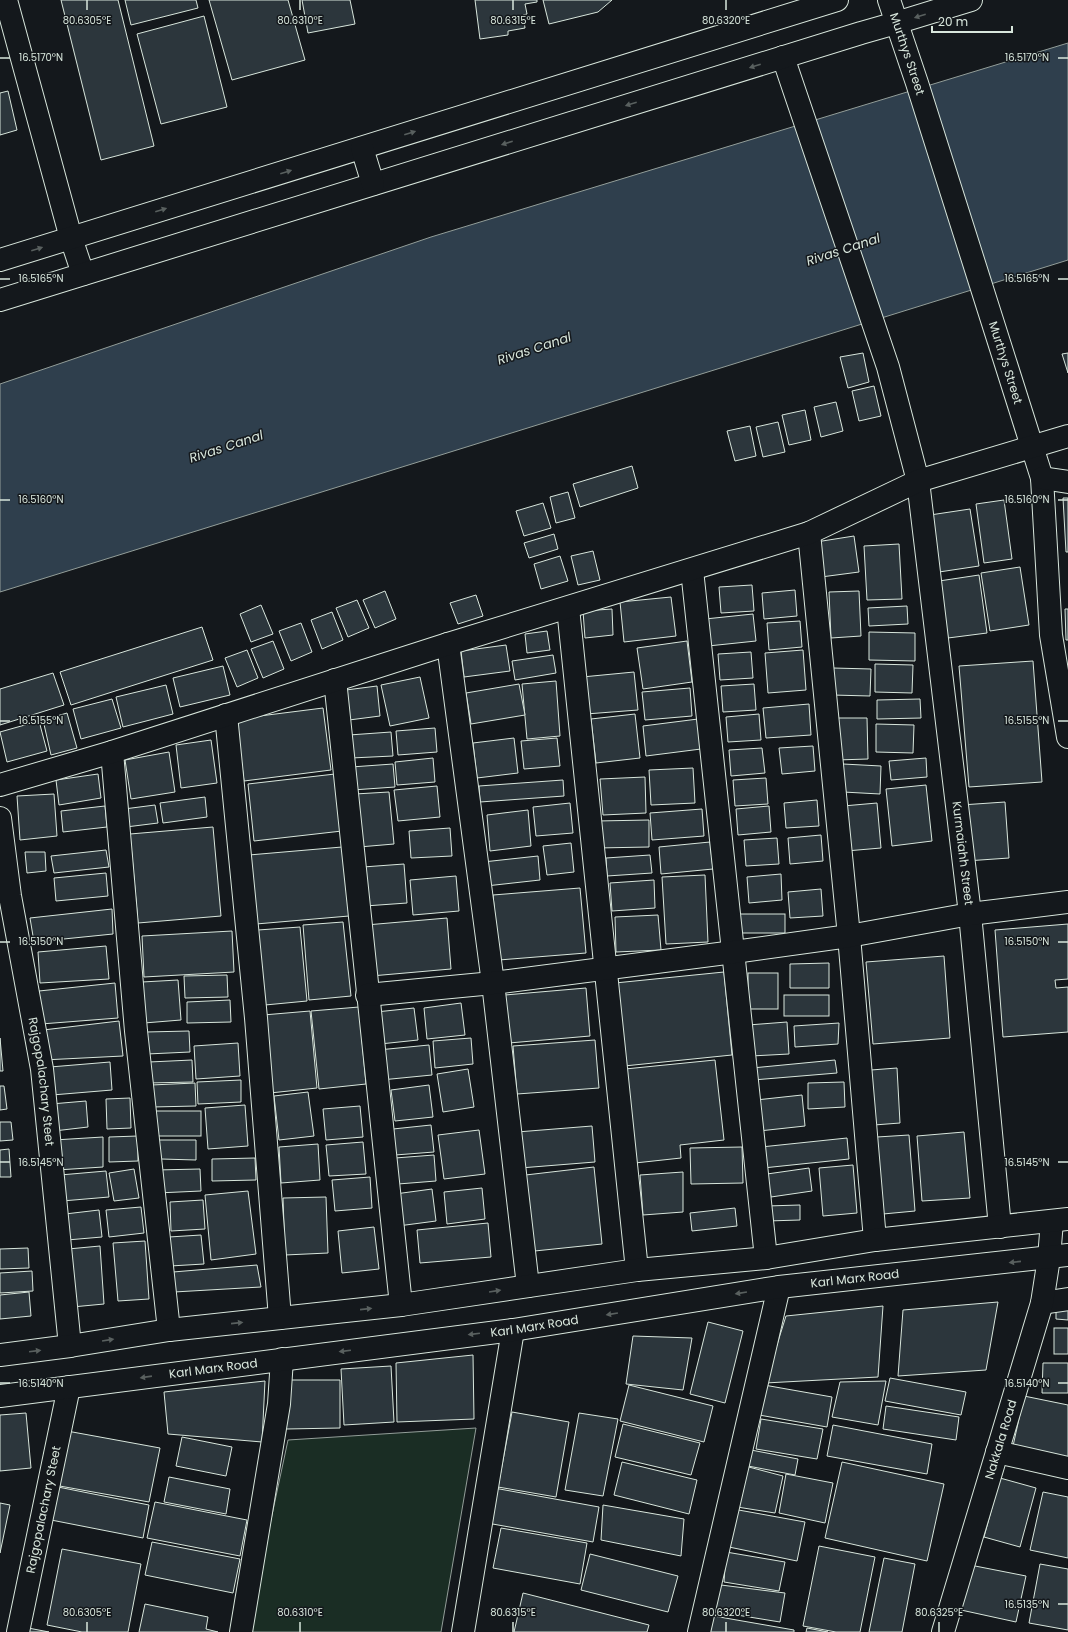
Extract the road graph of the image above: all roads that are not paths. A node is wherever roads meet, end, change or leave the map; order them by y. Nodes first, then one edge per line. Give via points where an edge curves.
1 (6, 0) edge
2 (837, 0) edge
3 (889, 0) edge
4 (971, 0) edge
5 (896, 23) junction
6 (783, 57) junction
7 (362, 148) junction
8 (373, 184) junction
9 (71, 238) junction
10 (0, 260) edge
11 (83, 274) junction
12 (0, 300) edge
13 (1068, 436) edge
14 (1032, 446) junction
15 (1042, 478) junction
16 (918, 481) junction
17 (1068, 482) edge
18 (809, 533) junction
19 (692, 570) junction
20 (568, 608) junction
21 (448, 644) junction
22 (1060, 653) edge
23 (335, 680) junction
24 (226, 715) junction
25 (1068, 737) edge
26 (112, 752) junction
27 (0, 785) edge
28 (0, 818) edge
29 (1068, 902) edge
30 (970, 914) junction
31 (849, 936) junction
32 (734, 952) junction
33 (604, 968) junction
34 (493, 983) junction
35 (367, 996) junction
36 (1060, 1220) edge
37 (1000, 1227) junction
38 (875, 1240) junction
39 (1059, 1256) edge
40 (766, 1258) junction
41 (637, 1270) junction
42 (528, 1286) junction
43 (779, 1287) junction
44 (1068, 1300) edge
45 (1042, 1303) junction
46 (401, 1305) junction
47 (280, 1318) junction
48 (169, 1330) junction
49 (513, 1330) junction
50 (70, 1346) junction
51 (0, 1355) edge
52 (282, 1359) junction
53 (69, 1387) junction
54 (0, 1396) edge
55 (997, 1452) junction
56 (1068, 1468) edge
57 (18, 1632) edge
58 (241, 1632) edge
59 (463, 1632) edge
60 (699, 1632) edge
61 (943, 1632) edge

1 - 9 street
7 -> 2 street
3 - 5 street, Murthys Street
4 -> 5 street
5 - 6 street
5 - 14 street, Murthys Street
6 -> 8 street
6 - 16 street, Kurmaiahh Street via 888,367
7 - 8 street
9 -> 7 street
8 - 11 street
10 -> 9 street
9 - 11 street
11 - 12 street
13 - 14 street
14 - 15 street, Murthys Street
14 - 16 street
15 - 17 street
15 - 22 street, Murthys Street
16 - 18 street
16 - 30 street, Kurmaiahh Street
18 - 19 street
18 - 31 street
19 - 20 street
19 - 32 street
20 - 21 street
20 - 33 street
21 - 23 street
21 - 34 street
22 - 25 street, Murthys Street
23 - 24 street
23 - 35 street
24 - 26 street
24 - 47 street via 255,1011
26 - 27 street
26 - 48 street via 136,1031
28 - 50 street, Rajgopalachary Steet via 10,896 42,1069
29 - 30 street
30 - 31 street
30 - 37 street, Kurmaiahh Street
31 - 32 street
31 - 38 street
32 - 33 street
32 - 40 street
33 - 34 street
33 - 41 street
34 - 35 street
34 - 42 street
35 - 46 street
36 - 37 street
36 - 39 street, Nakkala Road
37 - 38 street
38 - 40 street
39 -> 43 street, Karl Marx Road
39 - 45 street, Nakkala Road
40 - 41 street
41 - 42 street
46 -> 42 street
43 -> 49 street, Karl Marx Road
43 - 60 street
44 - 45 street
45 - 55 street, Nakkala Road
47 -> 46 street
48 -> 47 street
50 -> 48 street
49 -> 52 street, Karl Marx Road
49 - 59 street
51 -> 50 street
52 -> 53 street, Karl Marx Road
52 - 58 street via 279,1404
53 - 54 street, Karl Marx Road
53 - 57 street, Rajgopalachary Steet
55 - 56 street
55 - 61 street, Nakkala Road

